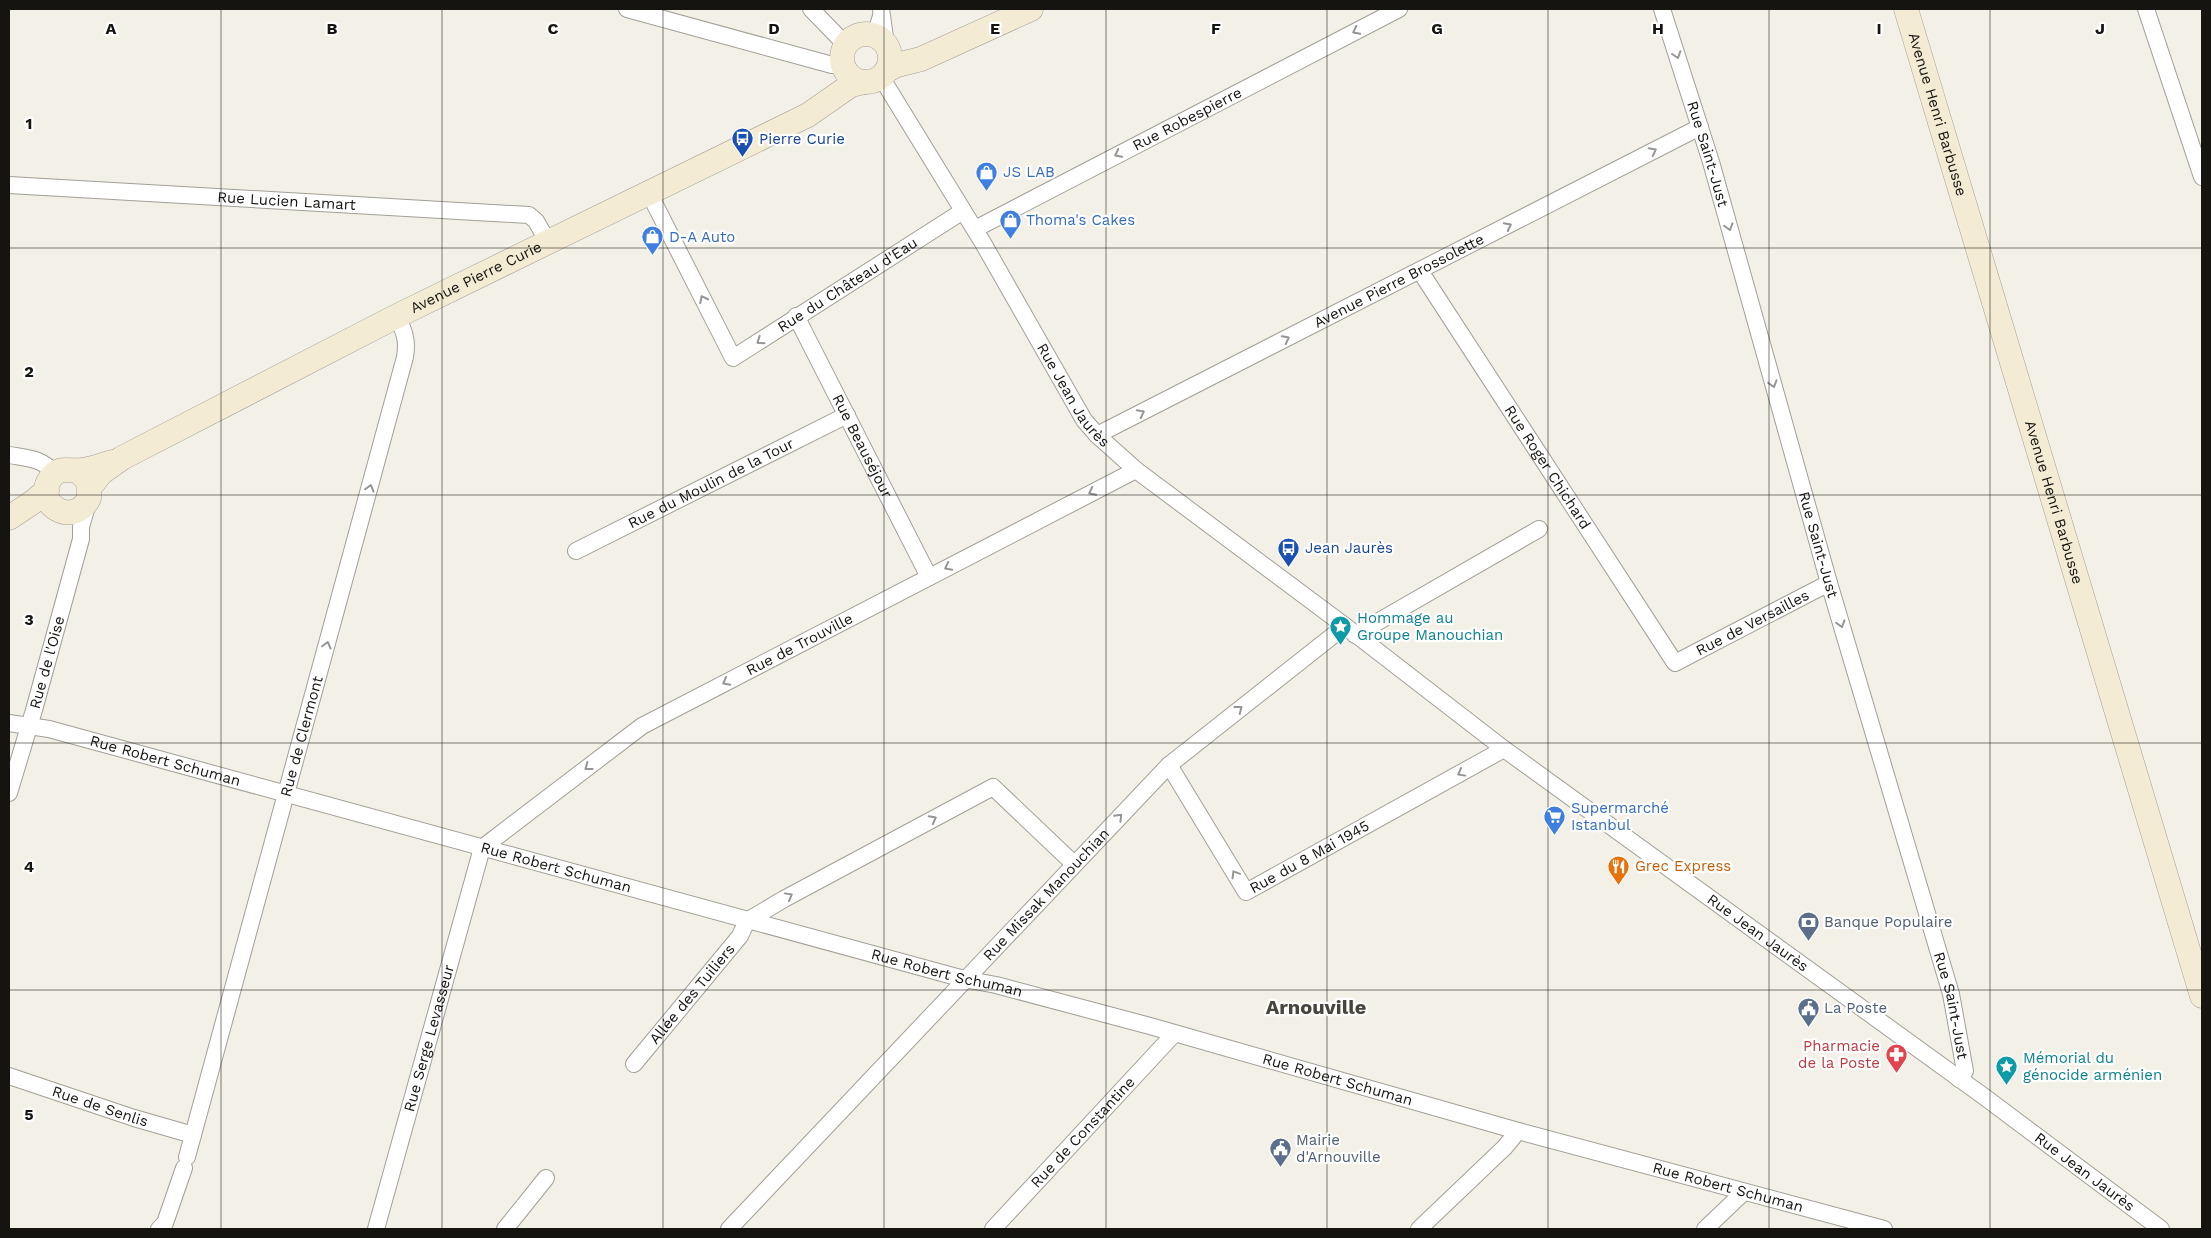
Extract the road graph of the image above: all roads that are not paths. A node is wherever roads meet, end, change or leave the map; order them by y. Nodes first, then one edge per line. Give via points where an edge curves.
1 (626, 9) edge
2 (811, 9) edge
3 (1031, 9) edge
4 (1399, 9) edge
5 (1662, 9) edge
6 (1906, 9) edge
7 (2146, 9) edge
8 (881, 30) edge
9 (932, 54) junction
10 (852, 73) junction
11 (1700, 127) junction
12 (2202, 176) edge
13 (9, 185) edge
14 (649, 193) junction
15 (963, 211) junction
16 (975, 229) junction
17 (548, 242) junction
18 (1420, 271) junction
19 (397, 316) junction
20 (796, 316) junction
21 (846, 415) junction
22 (1097, 435) junction
23 (9, 455) edge
24 (1136, 470) junction
25 (86, 485) junction
26 (55, 496) junction
27 (12, 516) edge
28 (1539, 529) dead end
29 (81, 530) junction
30 (576, 551) dead end
31 (929, 577) junction
32 (1829, 583) junction
33 (1350, 630) junction
34 (1675, 663) joint
35 (9, 723) edge
36 (29, 726) junction
37 (1504, 750) junction
38 (1169, 764) junction
39 (9, 793) edge
40 (286, 793) junction
41 (482, 848) junction
42 (1074, 864) junction
43 (748, 921) junction
44 (964, 979) junction
45 (2202, 996) edge
46 (1174, 1034) junction
47 (634, 1064) dead end
48 (9, 1076) edge
49 (1959, 1079) junction
50 (1518, 1131) junction
51 (193, 1135) junction
52 (546, 1178) dead end
53 (1744, 1192) junction
54 (159, 1229) edge
55 (376, 1229) edge
56 (505, 1229) edge
57 (729, 1229) edge
58 (992, 1229) edge
59 (1420, 1229) edge
60 (1705, 1229) edge
61 (1884, 1229) edge
62 (2161, 1229) edge

1 - 10 street
2 - 10 street, Rue Jean Jaurès
3 - 9 main road
4 -> 16 street, Rue Robespierre
5 -> 11 street, Rue Saint-Just
6 - 45 main road, Avenue Henri Barbusse
7 - 12 street
8 - 9 main road via 913,52
8 - 10 main road via 855,36
8 - 10 main road via 890,58
9 - 10 main road via 915,61
10 - 14 main road, Avenue Pierre Curie via 808,115
10 - 15 street, Rue Jean Jaurès
18 -> 11 street, Avenue Pierre Brossolette
11 -> 32 street, Rue Saint-Just
13 - 17 street, Rue Lucien Lamart via 529,215
14 - 17 main road, Avenue Pierre Curie
20 -> 14 street, Rue du Château d'Eau via 734,358
15 - 16 street, Rue Jean Jaurès
15 - 20 street, Rue du Château d'Eau
16 - 22 street, Rue Jean Jaurès via 1084,420
17 - 19 main road, Avenue Pierre Curie
22 -> 18 street, Avenue Pierre Brossolette
18 - 34 street, Rue Roger Chichard
19 - 25 main road, Avenue Pierre Curie via 122,458
40 -> 19 street, Rue de Clermont via 405,357 408,343
20 - 21 street, Rue Beauséjour
21 - 30 street, Rue du Moulin de la Tour
21 - 31 street, Rue Beauséjour
22 - 24 street, Rue Jean Jaurès
23 - 26 street via 49,466
24 -> 31 street, Rue de Trouville
24 - 33 street, Rue Jean Jaurès
25 - 26 main road, Avenue Pierre Curie via 64,469
25 - 26 main road, Avenue Pierre Curie via 87,503 78,510
25 - 29 street, Rue de l'Oise
26 - 27 main road, Avenue Pierre Curie
26 - 29 street
28 - 33 street
29 - 36 street, Rue de l'Oise
31 -> 41 street, Rue de Trouville via 642,726
32 - 34 street, Rue de Versailles
32 -> 49 street, Rue Saint-Just via 1951,994 1965,1071
33 - 37 street, Rue Jean Jaurès
38 -> 33 street, Rue Missak Manouchian
35 - 36 street, Rue Robert Schuman
36 - 39 street, Rue de l'Oise
36 - 40 street, Rue Robert Schuman
37 -> 38 street, Rue du 8 Mai 1945 via 1246,892
37 - 49 street, Rue Jean Jaurès
42 -> 38 street, Rue Missak Manouchian
40 - 41 street, Rue Robert Schuman
40 - 51 street, Rue de Clermont
41 - 43 street, Rue Robert Schuman
41 - 55 street, Rue Serge Levasseur
43 -> 42 street via 993,787
42 - 44 street, Rue Missak Manouchian
43 - 44 street, Rue Robert Schuman
43 - 47 street, Allée des Tuiliers via 740,936
44 - 46 street, Rue Robert Schuman
44 - 57 street, Rue Missak Manouchian
46 - 50 street, Rue Robert Schuman
46 - 58 street, Rue de Constantine
48 - 51 street, Rue de Senlis
49 - 62 street, Rue Jean Jaurès
50 - 53 street, Rue Robert Schuman
50 - 59 street
51 - 54 street, Rue de Clermont via 165,1223
52 - 56 street
53 - 60 street
53 - 61 street, Rue Robert Schuman

